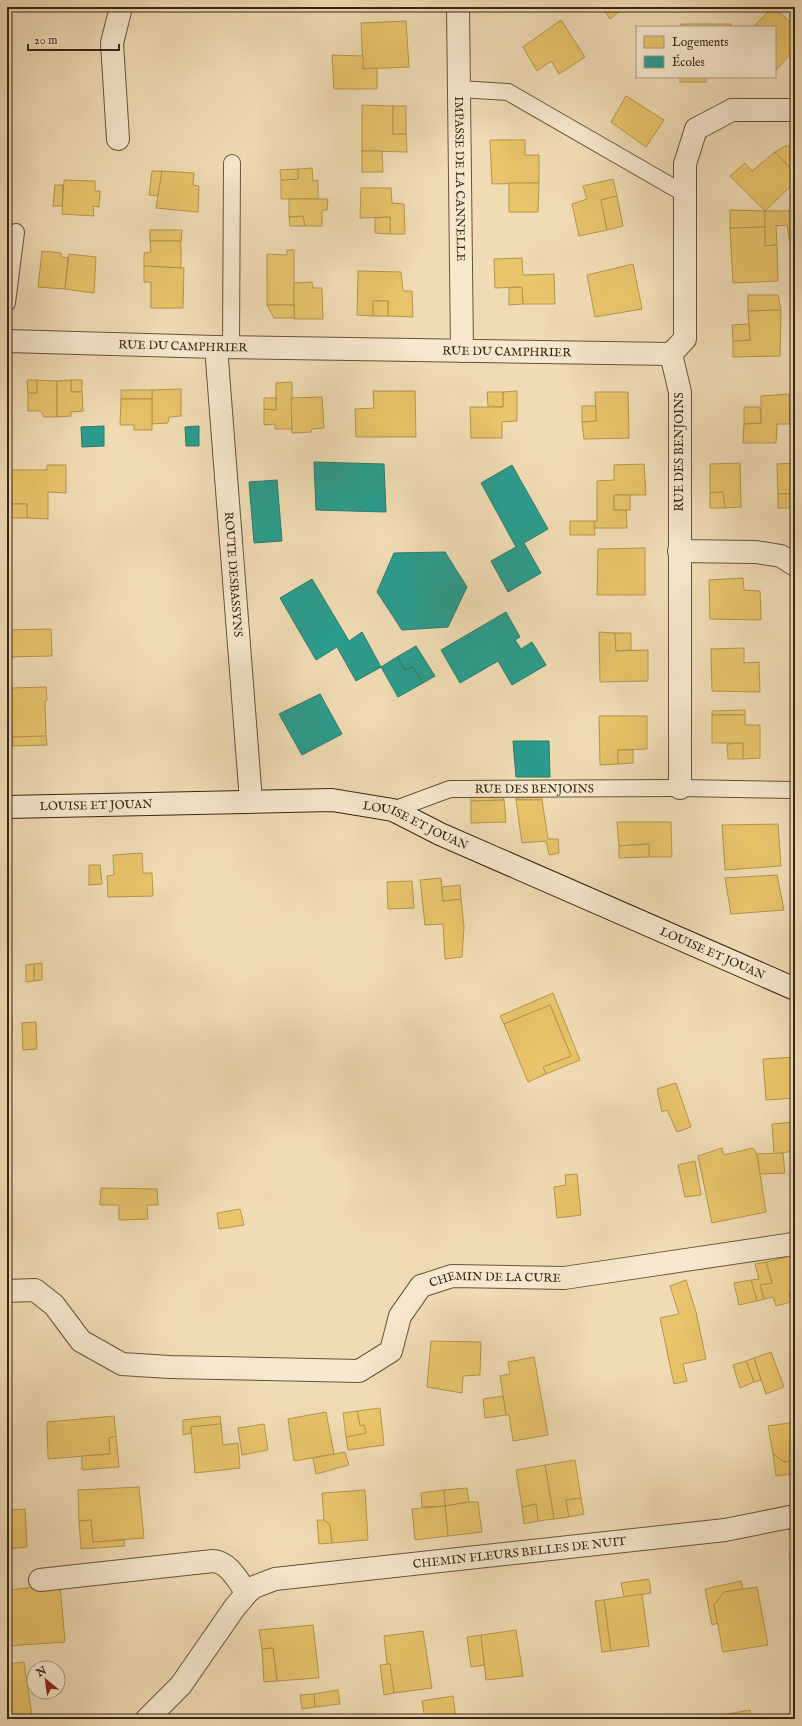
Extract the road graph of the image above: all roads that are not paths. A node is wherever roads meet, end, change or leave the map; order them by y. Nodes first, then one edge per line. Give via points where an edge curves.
1 (121, 7) edge
2 (458, 7) edge
3 (459, 89) junction
4 (795, 110) edge
5 (118, 139) dead end
6 (232, 164) dead end
7 (685, 194) junction
8 (16, 232) dead end
9 (7, 303) edge
10 (7, 341) edge
11 (224, 347) junction
12 (462, 351) junction
13 (671, 354) junction
14 (679, 551) junction
15 (795, 565) edge
16 (680, 788) junction
17 (795, 790) edge
18 (251, 801) junction
19 (7, 807) edge
20 (393, 810) junction
21 (795, 989) edge
22 (795, 1242) edge
23 (7, 1291) edge
24 (795, 1516) edge
25 (40, 1580) dead end
26 (248, 1593) junction
27 (147, 1719) edge

1 - 5 street via 112,43
2 - 3 street, IMPASSE DE LA CANNELLE
3 - 7 lane via 508,92
3 - 12 street, IMPASSE DE LA CANNELLE
4 - 7 street via 732,110 696,129 685,164
6 - 11 lane
7 - 13 street via 685,339
8 - 9 lane
10 - 11 street, RUE DU CAMPHRIER
11 - 12 street, RUE DU CAMPHRIER
11 - 18 street, ROUTE DESBASSYNS
12 - 13 street, RUE DU CAMPHRIER
13 - 14 street, RUE DES BENJOINS via 680,392
14 - 15 street via 756,552 781,556
14 - 16 street, RUE DES BENJOINS
16 - 17 lane, RUE DES BENJOINS
16 - 20 lane, RUE DES BENJOINS via 450,789
18 - 19 street, LOUISE ET JOUAN
18 - 20 street, LOUISE ET JOUAN via 332,800
20 - 21 street, LOUISE ET JOUAN via 440,834
22 - 23 street, CHEMIN DE LA CURE via 564,1278 452,1276 421,1286 400,1316 392,1351 359,1371 122,1364 81,1341 54,1305 36,1290
24 - 26 street, CHEMIN FLEURS BELLES DE NUIT via 725,1530 275,1579 254,1586
25 - 26 street via 213,1561 221,1562 227,1567
26 - 27 street, CHEMIN FLEURS BELLES DE NUIT via 235,1607 181,1685

